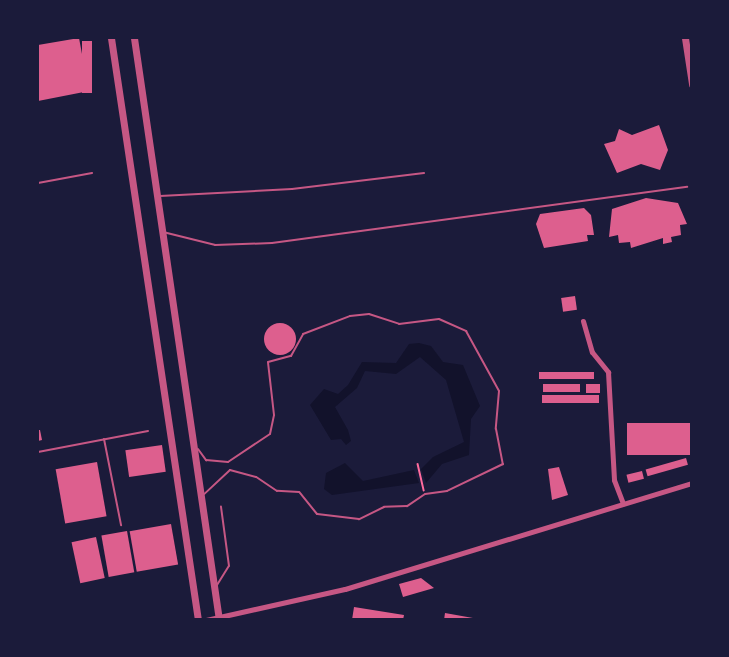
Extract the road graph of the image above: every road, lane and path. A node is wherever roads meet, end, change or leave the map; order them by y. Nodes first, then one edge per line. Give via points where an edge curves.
1 (111, 38) edge
2 (134, 38) edge
3 (685, 38) edge
4 (692, 84) edge
5 (92, 172) dead end
6 (424, 172) dead end
7 (38, 183) edge
8 (687, 187) dead end
9 (158, 196) junction
10 (163, 232) junction
11 (583, 321) dead end
12 (148, 431) dead end
13 (104, 439) junction
14 (198, 449) junction
15 (38, 452) edge
16 (418, 464) dead end
17 (692, 483) edge
18 (204, 494) junction
19 (425, 494) junction
20 (622, 503) junction
21 (221, 507) dead end
22 (121, 525) dead end
23 (215, 587) junction
24 (219, 619) edge
25 (198, 620) edge
26 (206, 620) edge

1 - 25 street
2 - 9 street
3 - 4 street
5 - 7 lane
6 - 9 lane via 292,189
8 - 10 lane via 272,243 215,245
9 - 10 street
10 - 14 street
11 - 20 street via 592,352 608,372 614,480
12 - 13 lane
13 - 15 lane
13 - 22 lane
14 - 18 street
14 - 19 lane via 206,460 228,462 270,434 274,415 268,362 298,350 303,334 350,316 369,314 399,324 439,319 466,331 486,360 499,391 495,429 505,459 484,476
16 - 19 path
17 - 20 street
18 - 19 lane via 230,470 256,477 277,491 299,492 317,514 359,519 384,507 407,506
18 - 23 street
20 - 24 street via 345,589
21 - 23 lane via 229,566
23 - 24 street
24 - 26 street

